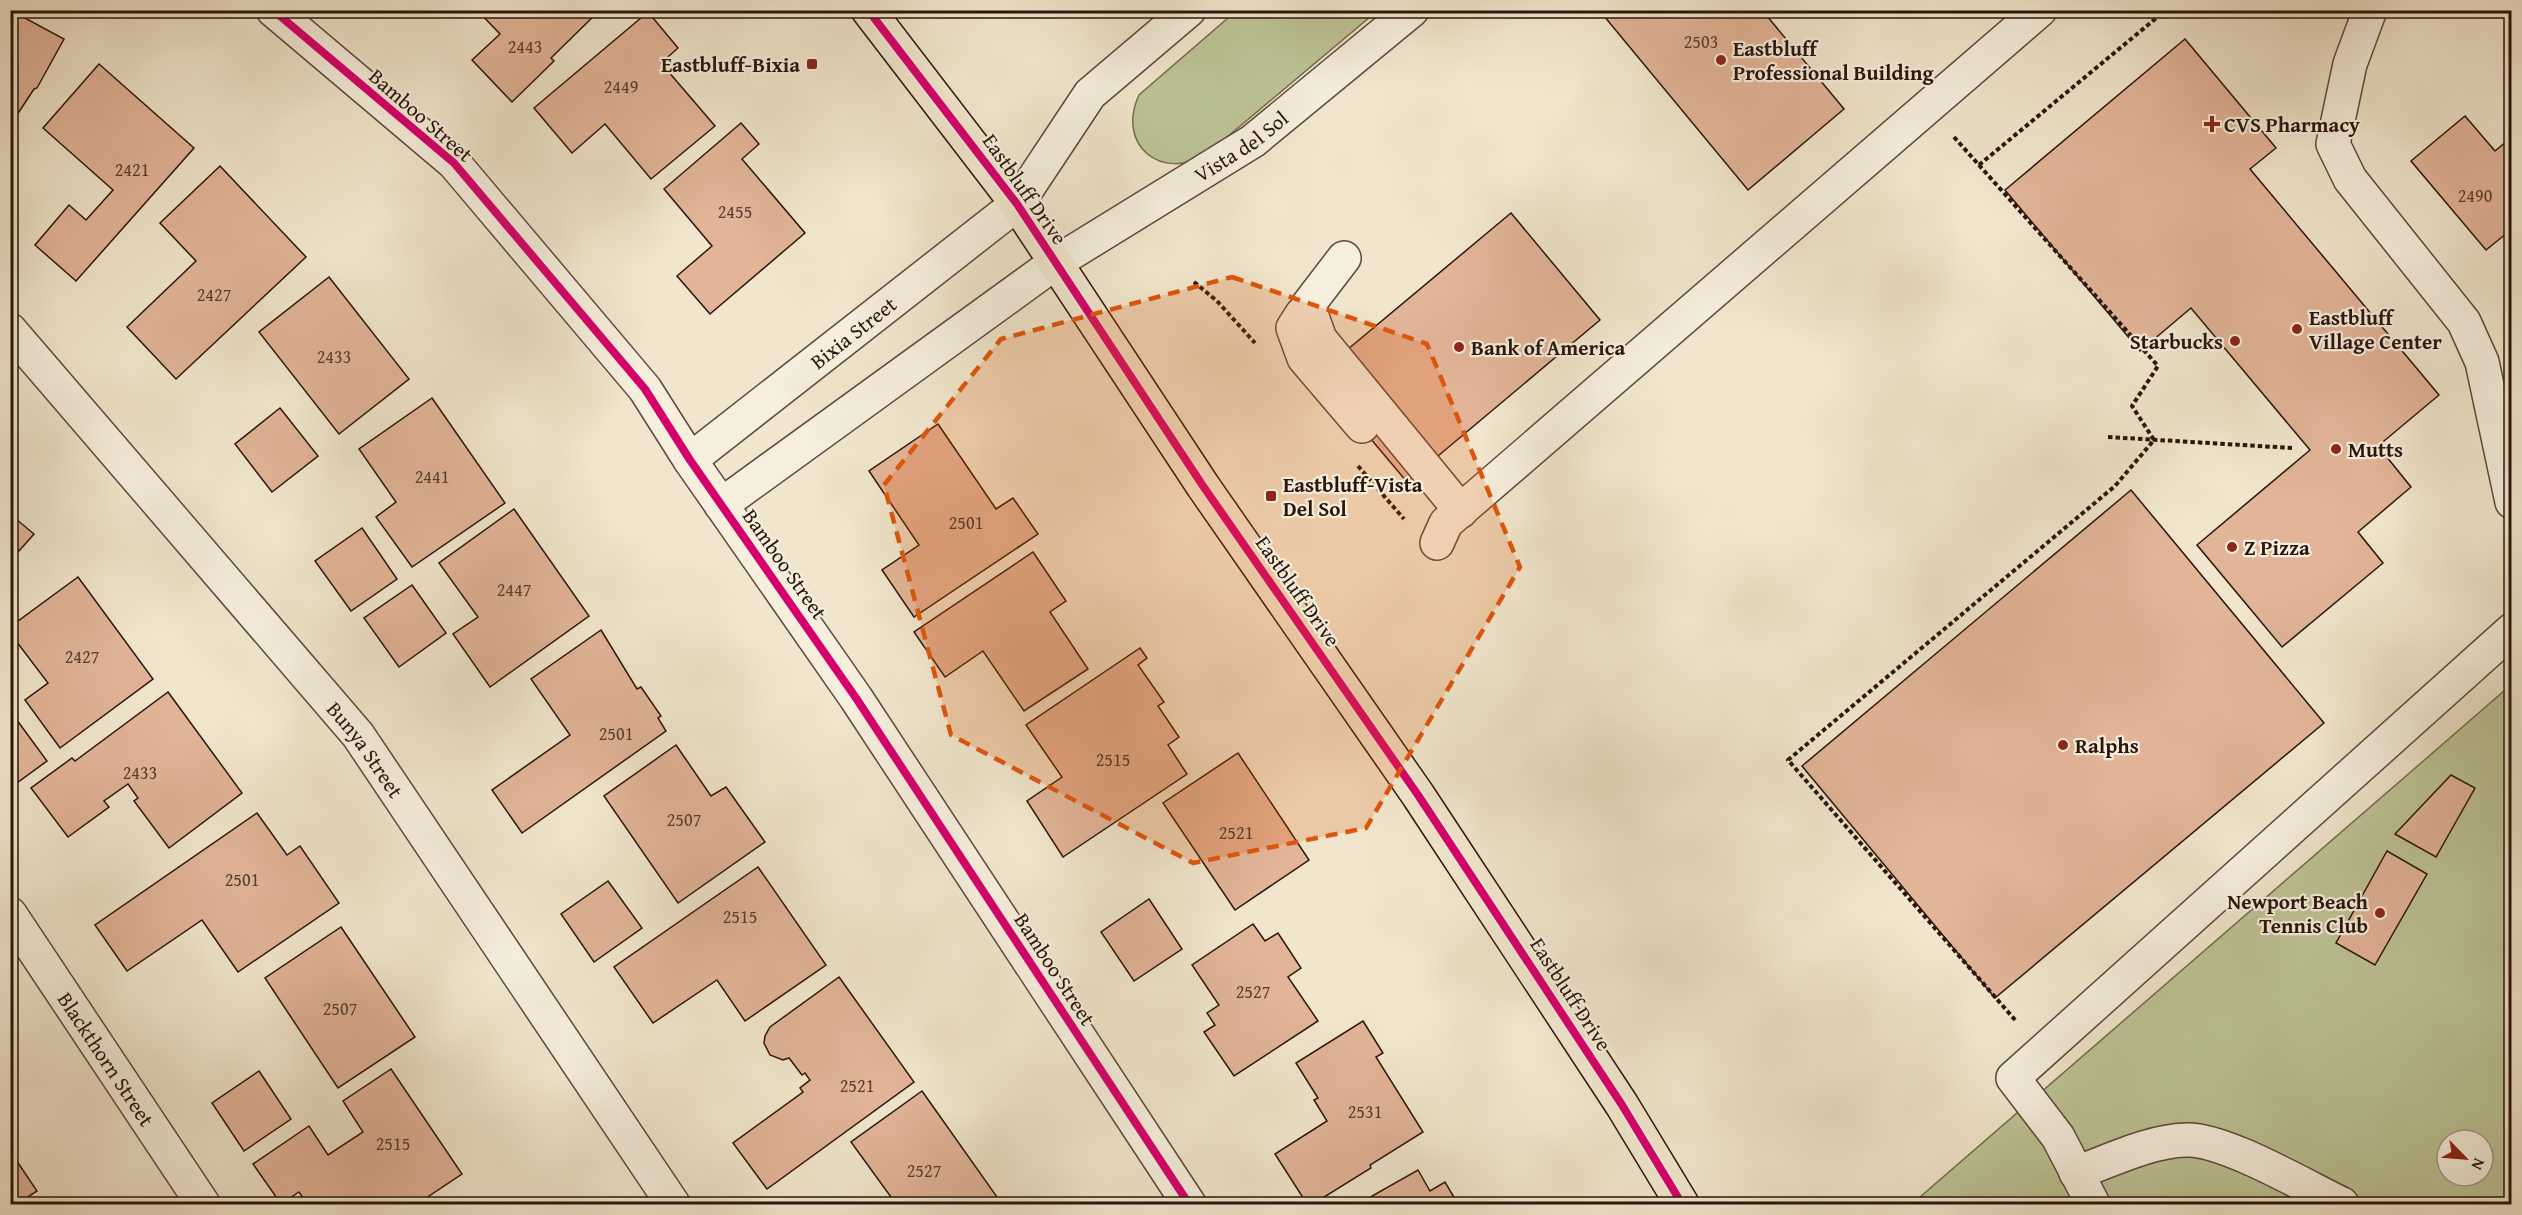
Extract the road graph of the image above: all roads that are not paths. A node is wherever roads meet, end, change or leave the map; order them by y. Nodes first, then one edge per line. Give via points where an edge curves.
1 (273, 10) edge
2 (867, 10) edge
3 (1189, 10) edge
4 (1412, 10) edge
5 (2040, 10) edge
6 (2370, 10) edge
7 (1017, 204) junction
8 (1344, 258) dead end
9 (1055, 263) junction
10 (10, 330) edge
11 (690, 460) junction
12 (2511, 502) edge
13 (721, 505) junction
14 (2511, 630) edge
15 (10, 914) edge
16 (2076, 1173) junction
17 (203, 1204) edge
18 (673, 1204) edge
19 (1189, 1204) edge
20 (1682, 1204) edge
21 (2093, 1204) edge
22 (2342, 1204) edge

1 - 11 street, Bamboo Street via 454,163 645,389
2 - 7 main road, Eastbluff Drive
3 - 7 street via 1090,94
4 - 9 street, Vista del Sol via 1253,141
5 - 8 street via 1448,526 1320,339 1308,305
6 - 12 street via 2350,64 2333,144 2350,179 2464,322 2482,362
7 - 9 main road, Eastbluff Drive
7 - 11 street, Bixia Street
9 - 13 street
9 - 20 main road, Eastbluff Drive via 1203,486 1424,805 1622,1105
10 - 18 street, Bunya Street via 358,735
11 - 13 street, Bamboo Street
13 - 19 street, Bamboo Street via 856,698
14 - 16 street via 2013,1078 2058,1137
15 - 17 street, Blackthorn Street
16 - 21 street
16 - 22 street via 2142,1149 2186,1140 2218,1144

